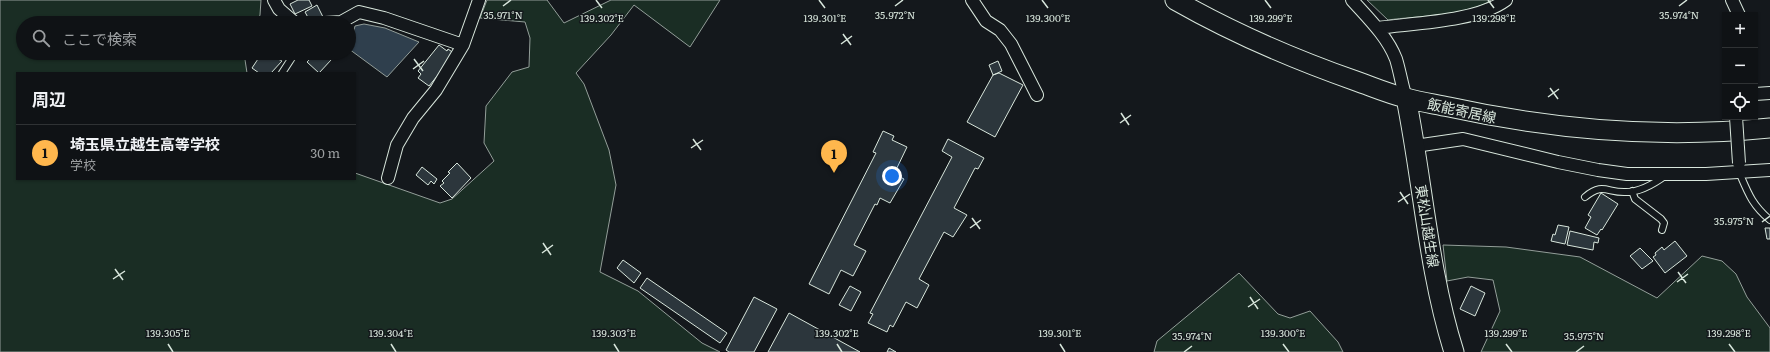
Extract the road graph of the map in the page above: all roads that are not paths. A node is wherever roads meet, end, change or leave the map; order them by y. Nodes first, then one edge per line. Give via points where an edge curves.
1 (274, 0) edge
2 (479, 0) edge
3 (972, 0) edge
4 (1175, 0) edge
5 (1352, 0) edge
6 (1506, 0) edge
7 (1732, 0) edge
8 (1738, 12) edge
9 (288, 16) edge
10 (352, 16) edge
11 (1378, 28) junction
12 (463, 45) junction
13 (290, 60) edge
14 (283, 72) edge
15 (1770, 93) edge
16 (1758, 94) edge
17 (1038, 95) dead end
18 (1406, 98) junction
19 (1736, 120) edge
20 (1770, 128) edge
21 (1415, 146) junction
22 (1739, 168) junction
23 (1770, 170) edge
24 (1666, 175) junction
25 (388, 178) dead end
26 (1632, 191) junction
27 (1585, 197) dead end
28 (1770, 220) edge
29 (1662, 230) dead end
30 (1454, 352) edge

1 - 9 street
2 - 12 street
3 - 17 street via 986,21 1000,30 1011,44
4 - 18 main road, 飯能寄居線 via 1272,49
5 - 11 street
6 - 11 street via 1497,6 1446,20
7 - 8 street
10 - 12 street via 359,12 384,18
11 - 18 street via 1395,59
12 - 25 street via 436,90 413,118 397,145
13 - 14 lane
15 - 16 street
18 - 20 main road, 飯能寄居線 via 1536,124 1609,131 1676,133
18 - 21 main road, 東松山越生線
19 - 22 street, bridge
21 - 24 street via 1463,139 1598,170
21 - 30 main road, 東松山越生線 via 1437,288
22 - 23 street
22 - 24 street
22 - 28 lane via 1750,199
24 - 26 lane via 1655,184
26 - 27 lane via 1593,190
26 - 29 lane via 1635,199 1661,219 1664,223

